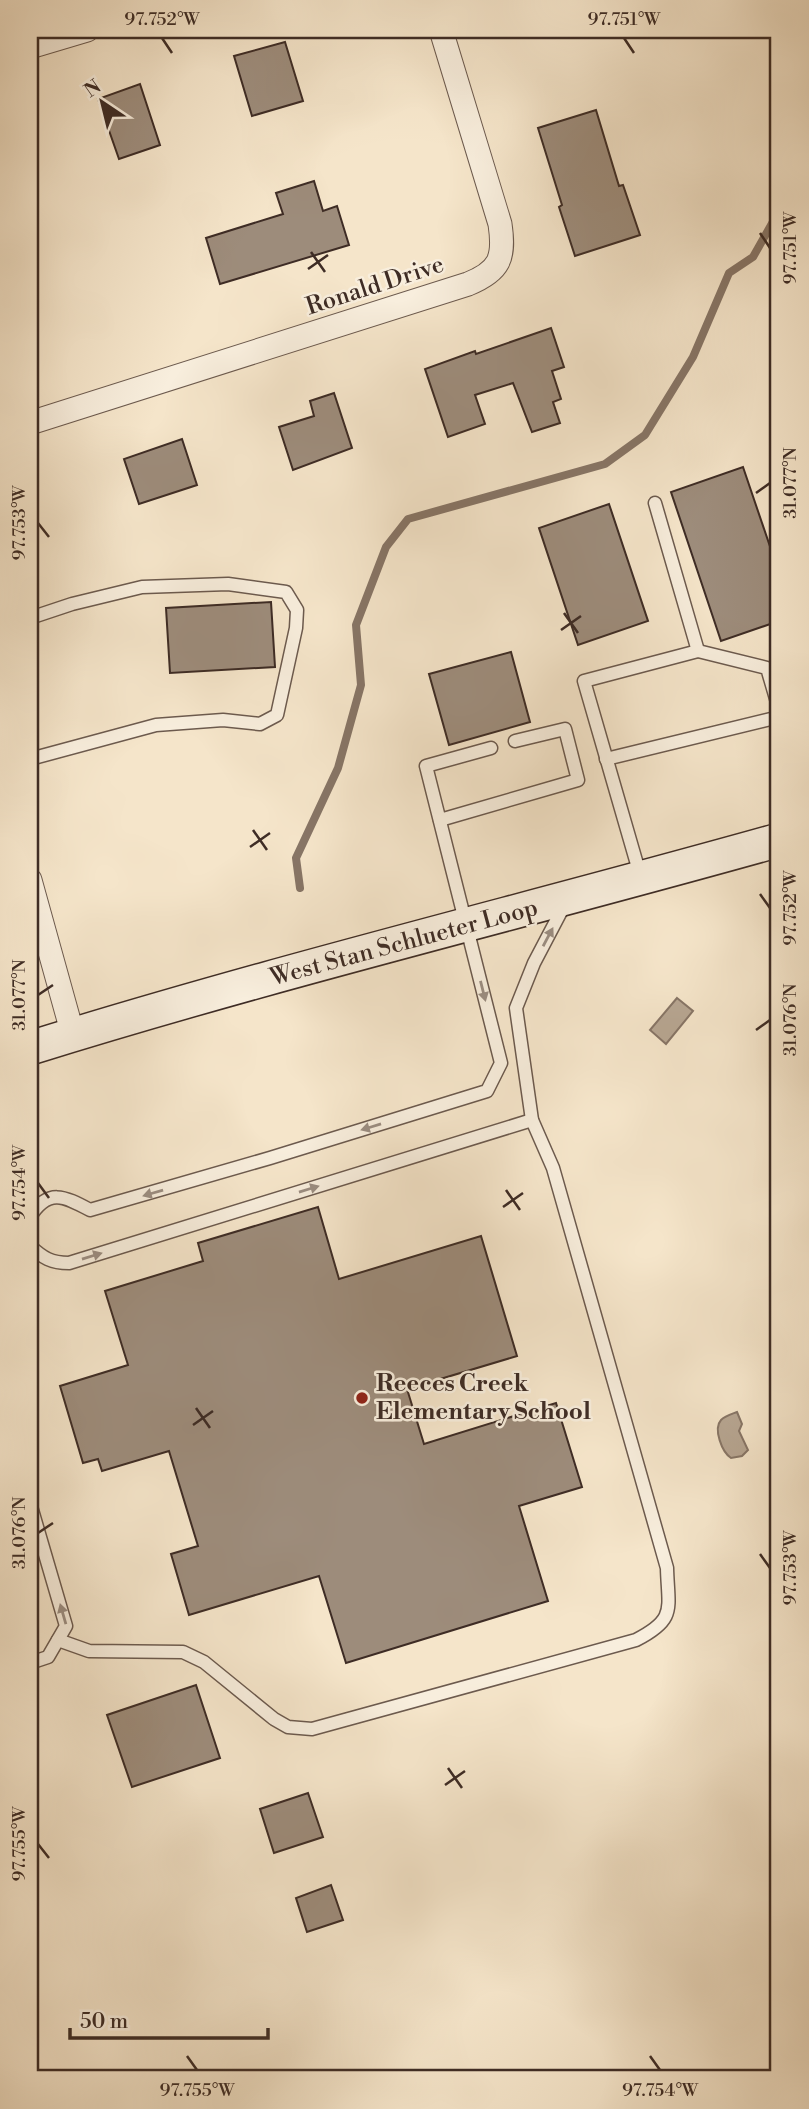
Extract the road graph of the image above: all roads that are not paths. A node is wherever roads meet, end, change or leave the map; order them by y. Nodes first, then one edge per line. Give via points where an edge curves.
1 (87, 30) edge
2 (441, 30) edge
3 (30, 47) edge
4 (30, 423) edge
5 (655, 503) dead end
6 (30, 618) edge
7 (698, 651) junction
8 (779, 709) edge
9 (779, 717) edge
10 (515, 741) dead end
11 (491, 748) dead end
12 (30, 759) edge
13 (606, 760) junction
14 (440, 820) junction
15 (779, 840) edge
16 (641, 879) junction
17 (30, 880) edge
18 (568, 899) junction
19 (467, 924) junction
20 (73, 1035) junction
21 (30, 1048) edge
22 (532, 1120) junction
23 (30, 1217) edge
24 (30, 1247) edge
25 (30, 1503) edge
26 (58, 1640) junction
27 (30, 1663) edge

1 - 3 street
2 - 4 street, Ronald Drive via 500,224 502,256 488,276
5 - 7 lane
6 - 12 lane via 155,586 228,584 286,592 296,610 277,715 260,724 223,720 156,725
7 - 8 lane via 767,668
7 - 13 lane via 584,681
9 - 13 lane
10 - 14 lane via 565,729 578,780
11 - 14 lane via 426,766
13 - 16 lane
14 - 19 lane
15 - 16 main road, West Stan Schlueter Loop
16 - 18 main road, West Stan Schlueter Loop
17 - 20 street
18 - 19 main road, West Stan Schlueter Loop
22 -> 18 lane via 516,1008
19 - 20 main road, West Stan Schlueter Loop
19 -> 23 lane via 501,1063 487,1091 90,1210 53,1196
20 - 21 main road, West Stan Schlueter Loop
24 -> 22 lane via 45,1260 69,1263
22 - 26 lane via 553,1168 667,1568 667,1617 662,1625 636,1640 312,1729 288,1727 274,1719 204,1662 183,1653 89,1651
26 -> 25 lane via 66,1626
26 - 27 lane via 48,1657

